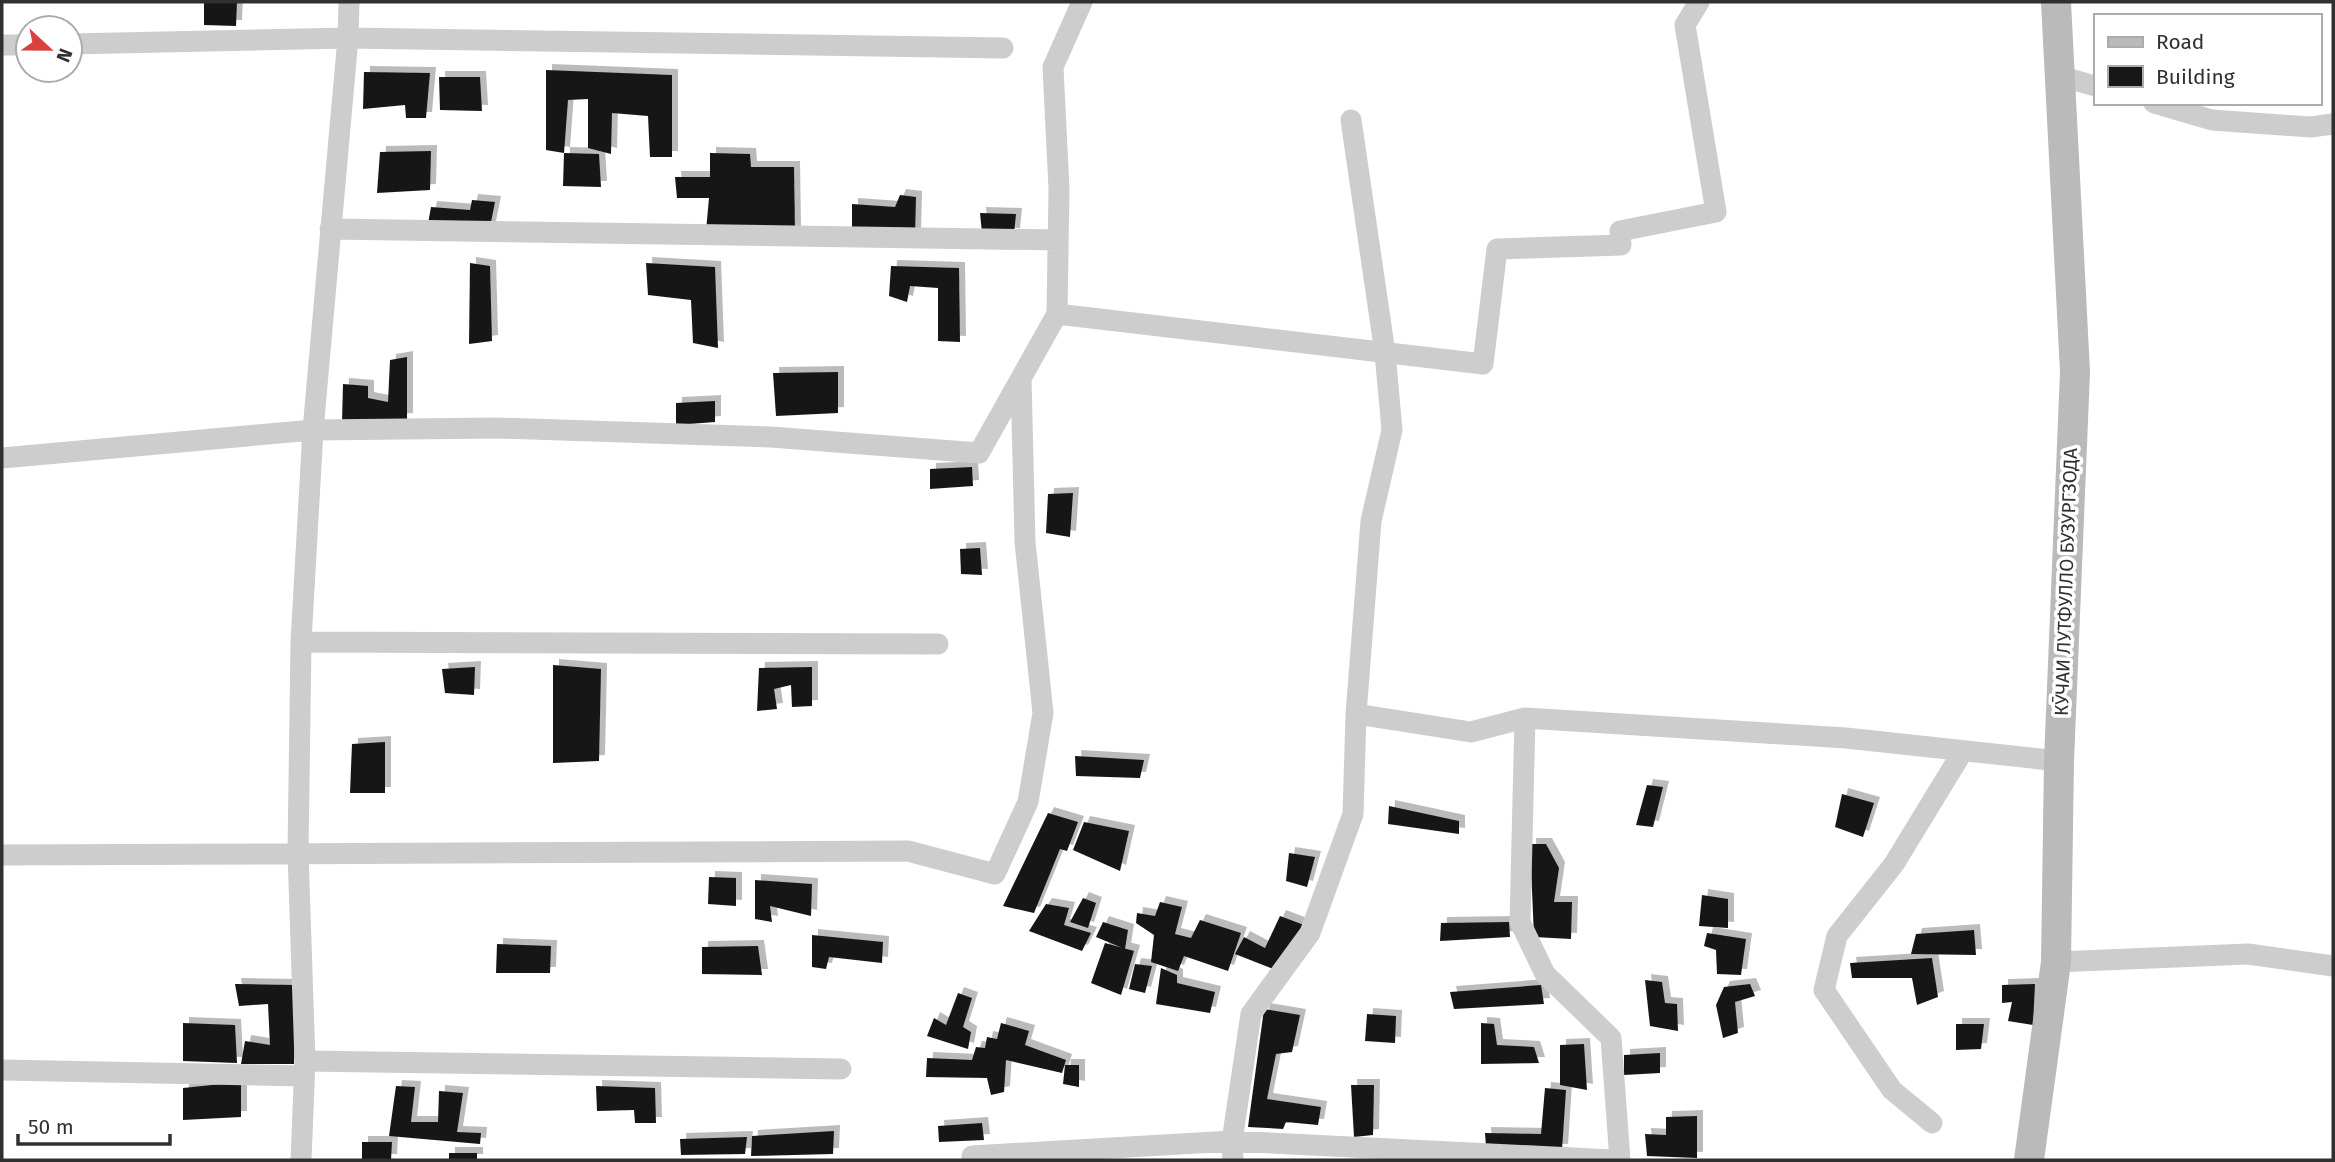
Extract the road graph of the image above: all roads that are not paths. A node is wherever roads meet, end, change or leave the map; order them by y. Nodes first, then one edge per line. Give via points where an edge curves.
1 (349, 2) edge
2 (1082, 2) edge
3 (1699, 2) edge
4 (2056, 2) edge
5 (348, 38) junction
6 (84, 44) edge
7 (1003, 48) dead end
8 (2060, 76) junction
9 (2094, 86) edge
10 (2161, 105) edge
11 (1351, 120) dead end
12 (2333, 124) edge
13 (330, 229) junction
14 (1058, 240) junction
15 (1057, 314) junction
16 (1385, 353) junction
17 (1021, 378) junction
18 (313, 430) junction
19 (2, 458) edge
20 (301, 642) junction
21 (938, 644) dead end
22 (1356, 714) junction
23 (1525, 718) junction
24 (1963, 751) junction
25 (2059, 761) junction
26 (298, 853) junction
27 (2, 855) edge
28 (2056, 962) junction
29 (2333, 966) edge
30 (304, 1069) junction
31 (841, 1069) dead end
32 (2, 1070) edge
33 (1932, 1123) dead end
34 (1233, 1151) edge
35 (972, 1156) dead end
36 (301, 1160) edge
37 (1612, 1160) edge
38 (1620, 1160) edge
39 (2029, 1160) edge

1 - 5 street
2 - 14 street via 1052,67
3 - 16 street via 1685,25 1716,212 1620,231 1621,245 1497,249 1483,364
4 - 8 main road, КӮЧАИ ЛУТФУЛЛО БУЗУРГЗОДА
5 - 6 street
5 - 7 street
5 - 13 street
8 - 9 street
8 - 25 main road, КӮЧАИ ЛУТФУЛЛО БУЗУРГЗОДА via 2075,372
10 - 12 street via 2211,120 2310,127
11 - 16 street
13 - 14 street
13 - 18 street
14 - 15 street
15 - 16 street
15 - 17 street
16 - 22 street via 1392,430 1371,521
17 - 18 street via 979,453 771,437 510,428
17 - 26 street via 1025,542 1043,713 1028,802 995,874 908,851
18 - 19 street
18 - 20 street
20 - 21 street
20 - 26 street
22 - 23 street via 1471,732
22 - 34 street via 1353,814 1310,933 1251,1014
23 - 24 street via 1846,738
23 - 38 street via 1520,922 1545,974 1611,1038
24 - 25 street
24 - 33 street via 1894,864 1837,936 1824,990 1892,1090
25 - 28 main road, КӮЧАИ ЛУТФУЛЛО БУЗУРГЗОДА
26 - 27 street
26 - 30 street
28 - 29 street via 2248,954
28 - 39 main road, КӮЧАИ ЛУТФУЛЛО БУЗУРГЗОДА
30 - 31 street
30 - 32 street
30 - 36 street
34 - 35 street
34 - 37 street

